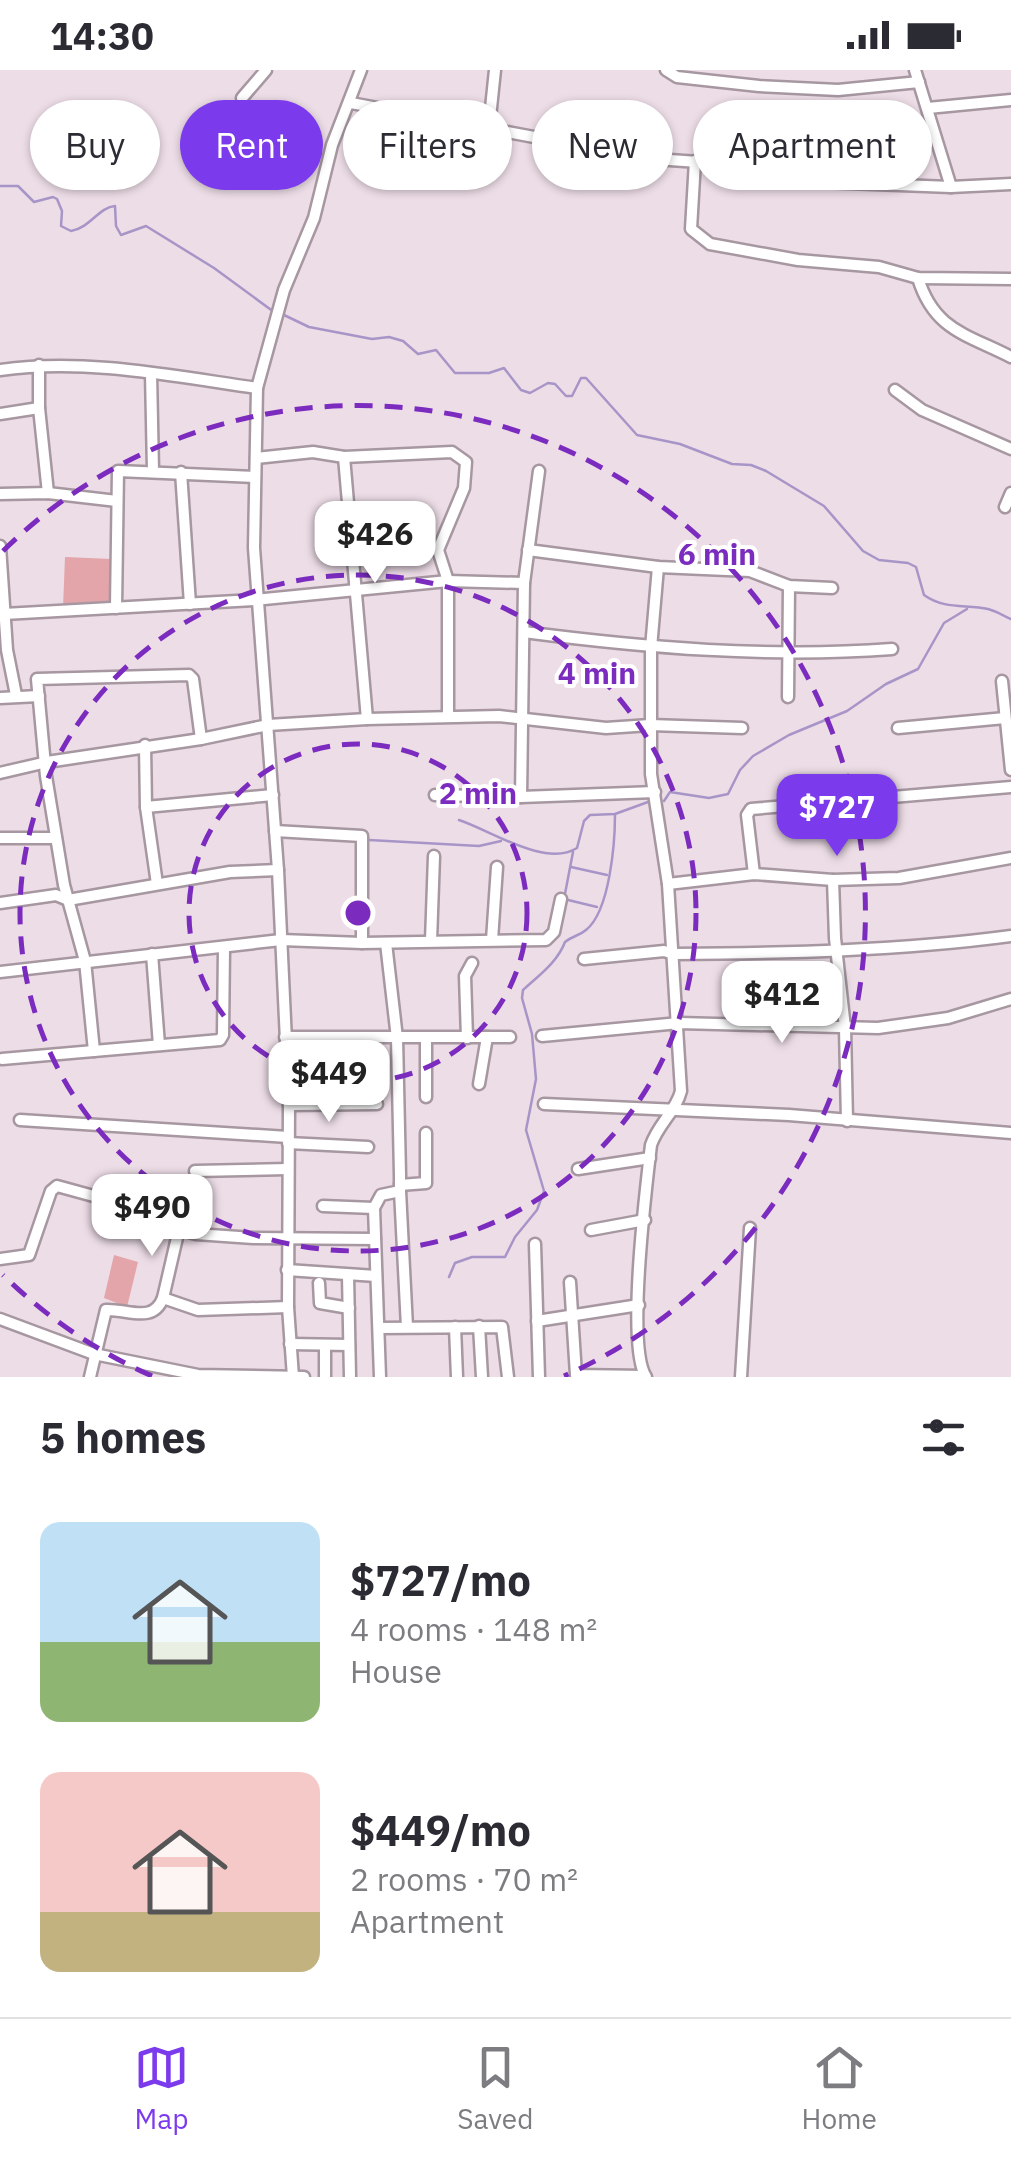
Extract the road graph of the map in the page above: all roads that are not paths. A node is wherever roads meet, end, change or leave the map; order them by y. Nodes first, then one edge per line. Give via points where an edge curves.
1 (266, 70) edge
2 (361, 70) edge
3 (495, 70) edge
4 (666, 70) edge
5 (914, 70) edge
6 (715, 75) edge
7 (919, 82) junction
8 (242, 98) dead end
9 (351, 100) edge
10 (491, 100) edge
11 (925, 100) edge
12 (1011, 100) edge
13 (932, 108) edge
14 (343, 119) edge
15 (932, 122) edge
16 (512, 133) edge
17 (693, 161) edge
18 (1011, 184) edge
19 (932, 186) edge
20 (951, 186) junction
21 (693, 190) edge
22 (918, 278) junction
23 (1011, 279) edge
24 (1011, 356) edge
25 (39, 365) junction
26 (0, 370) edge
27 (151, 374) junction
28 (257, 388) junction
29 (896, 390) dead end
30 (39, 408) junction
31 (0, 414) edge
32 (1011, 448) edge
33 (344, 457) junction
34 (256, 458) junction
35 (153, 471) junction
36 (181, 472) junction
37 (539, 472) dead end
38 (255, 477) junction
39 (1011, 493) edge
40 (0, 494) edge
41 (48, 494) junction
42 (117, 501) junction
43 (1005, 507) dead end
44 (0, 546) edge
45 (528, 550) junction
46 (658, 566) junction
47 (448, 581) junction
48 (524, 583) junction
49 (790, 586) junction
50 (832, 588) dead end
51 (356, 591) junction
52 (261, 600) junction
53 (190, 604) junction
54 (116, 608) junction
55 (4, 614) junction
56 (524, 632) junction
57 (651, 648) junction
58 (892, 649) dead end
59 (789, 652) junction
60 (1002, 681) dead end
61 (16, 696) junction
62 (39, 696) junction
63 (788, 697) dead end
64 (0, 698) edge
65 (448, 716) junction
66 (1005, 718) junction
67 (367, 719) junction
68 (520, 720) junction
69 (268, 725) junction
70 (650, 725) junction
71 (742, 728) dead end
72 (898, 728) dead end
73 (1009, 736) edge
74 (201, 739) junction
75 (145, 746) junction
76 (47, 762) junction
77 (1011, 770) edge
78 (0, 773) edge
79 (1011, 788) edge
80 (655, 792) junction
81 (273, 795) junction
82 (435, 795) dead end
83 (521, 797) junction
84 (146, 807) junction
85 (275, 831) junction
86 (0, 838) edge
87 (56, 838) junction
88 (434, 856) dead end
89 (1011, 858) edge
90 (497, 867) dead end
91 (278, 870) junction
92 (754, 874) junction
93 (832, 880) junction
94 (158, 884) junction
95 (668, 884) junction
96 (561, 899) dead end
97 (68, 900) junction
98 (0, 902) edge
99 (1011, 936) edge
100 (281, 940) junction
101 (492, 940) junction
102 (430, 942) junction
103 (362, 943) junction
104 (386, 943) junction
105 (224, 948) junction
106 (839, 953) junction
107 (152, 954) junction
108 (674, 954) junction
109 (584, 958) dead end
110 (85, 961) junction
111 (472, 963) dead end
112 (0, 972) edge
113 (1011, 998) edge
114 (679, 1023) junction
115 (846, 1028) junction
116 (542, 1036) dead end
117 (285, 1038) junction
118 (397, 1038) junction
119 (426, 1038) junction
120 (467, 1038) junction
121 (488, 1038) junction
122 (510, 1038) dead end
123 (159, 1045) junction
124 (94, 1050) junction
125 (2, 1059) edge
126 (479, 1084) dead end
127 (426, 1097) dead end
128 (377, 1104) dead end
129 (544, 1104) dead end
130 (289, 1105) junction
131 (672, 1108) junction
132 (20, 1120) dead end
133 (847, 1121) junction
134 (1011, 1132) edge
135 (426, 1134) dead end
136 (288, 1140) junction
137 (368, 1147) dead end
138 (650, 1158) junction
139 (578, 1169) dead end
140 (288, 1170) junction
141 (195, 1172) dead end
142 (400, 1188) junction
143 (323, 1206) dead end
144 (374, 1208) junction
145 (645, 1220) junction
146 (750, 1228) dead end
147 (179, 1229) junction
148 (590, 1230) dead end
149 (288, 1238) junction
150 (375, 1238) junction
151 (535, 1244) dead end
152 (0, 1259) edge
153 (287, 1270) junction
154 (348, 1275) junction
155 (376, 1276) junction
156 (318, 1282) dead end
157 (570, 1282) dead end
158 (163, 1298) junction
159 (639, 1306) junction
160 (288, 1307) junction
161 (348, 1308) junction
162 (573, 1316) junction
163 (0, 1319) edge
164 (537, 1321) junction
165 (479, 1326) junction
166 (406, 1327) junction
167 (454, 1327) junction
168 (378, 1328) junction
169 (290, 1344) junction
170 (349, 1345) junction
171 (325, 1346) junction
172 (94, 1354) junction
173 (293, 1376) edge
174 (645, 1376) edge
175 (90, 1377) edge
176 (304, 1377) edge
177 (325, 1377) edge
178 (350, 1377) edge
179 (380, 1377) edge
180 (457, 1377) edge
181 (482, 1377) edge
182 (508, 1377) edge
183 (539, 1377) edge
184 (741, 1377) edge

1 - 8 street
2 - 9 street
3 - 10 street
4 - 6 street via 677,77
5 - 7 street
6 - 7 street via 838,90
7 - 11 street
12 - 13 street
14 - 28 street
15 - 20 street
16 - 17 street
18 - 20 street
19 - 20 street
21 - 22 street via 691,229 702,240
22 - 23 street
22 - 24 street via 944,324
25 - 26 street
25 - 27 street
25 - 30 street
27 - 28 street
27 - 35 street
28 - 34 street
29 - 32 street via 922,410
30 - 31 street
30 - 41 street
33 - 34 street via 313,452
33 - 47 street via 452,452 466,462 464,488 438,545
33 - 51 street
34 - 38 street
35 - 36 street
35 - 42 street via 118,471
36 - 38 street
36 - 53 street
37 - 45 street
38 - 52 street
39 - 43 street
40 - 41 street
41 - 42 street
42 - 54 street
44 - 55 street
45 - 46 street
45 - 48 street
46 - 49 street via 750,571
46 - 57 street
47 - 48 street
47 - 51 street
47 - 65 street
48 - 56 street
49 - 50 street
49 - 59 street
51 - 52 street
51 - 67 street
52 - 53 street
52 - 69 street
53 - 54 street
54 - 55 street
55 - 61 street
56 - 57 street
56 - 68 street
57 - 59 street
57 - 70 street
58 - 59 street
59 - 63 street
60 - 66 street
61 - 62 street
61 - 64 street
62 - 74 street via 40,676 189,675
62 - 76 street
65 - 67 street
65 - 68 street
66 - 72 street
66 - 73 street
67 - 69 street
68 - 70 street
68 - 83 street
69 - 74 street
69 - 81 street
70 - 71 street
70 - 80 street
73 - 77 street
74 - 75 street
75 - 76 street
75 - 84 street
76 - 78 street
76 - 87 street
79 - 92 street via 751,810 746,815
80 - 83 street
80 - 95 street
81 - 84 street
81 - 85 street
82 - 83 street
84 - 94 street
85 - 91 street
85 - 103 street via 362,836
86 - 87 street
87 - 97 street
88 - 102 street
89 - 93 street via 922,876
90 - 101 street
91 - 94 street
91 - 100 street
92 - 93 street
92 - 95 street
93 - 106 street
94 - 97 street
95 - 108 street
96 - 101 street via 552,937
97 - 98 street via 56,895
97 - 110 street
99 - 106 street
100 - 103 street
100 - 105 street
100 - 117 street
101 - 102 street
102 - 104 street
103 - 104 street
104 - 118 street
105 - 107 street
105 - 123 street via 222,1038
106 - 108 street
106 - 115 street
107 - 110 street
107 - 123 street
108 - 109 street
108 - 114 street
110 - 112 street
110 - 124 street
111 - 120 street via 465,976
113 - 115 street via 948,1018
114 - 115 street
114 - 116 street
114 - 131 street via 682,1091
115 - 133 street
117 - 118 street
117 - 130 street
118 - 119 street
118 - 142 street
119 - 120 street
119 - 127 street
120 - 121 street
121 - 122 street
121 - 126 street
123 - 124 street
124 - 125 street
128 - 130 street
129 - 131 street
130 - 136 street
131 - 133 street
131 - 138 street
132 - 136 street
133 - 134 street
135 - 142 street via 426,1183
136 - 137 street
136 - 140 street
138 - 139 street
138 - 145 street
140 - 141 street
140 - 149 street
142 - 144 street via 381,1194
142 - 166 street
143 - 144 street
144 - 150 street
145 - 148 street
145 - 159 street
146 - 184 street
147 - 149 street
147 - 152 street via 152,1212 58,1186 30,1255
147 - 158 street
149 - 150 street
149 - 153 street
150 - 155 street
151 - 164 street
153 - 154 street
153 - 160 street
154 - 155 street
154 - 161 street
155 - 168 street
156 - 161 street via 320,1304
157 - 162 street
158 - 160 street via 198,1310
158 - 172 street via 152,1314 106,1310
159 - 162 street
159 - 174 street via 638,1359
160 - 169 street
161 - 170 street
162 - 164 street
162 - 174 street via 578,1376
163 - 172 street
164 - 183 street
165 - 167 street
165 - 181 street
165 - 182 street via 504,1328
166 - 167 street
166 - 168 street
167 - 180 street
168 - 179 street
169 - 171 street
169 - 173 street
170 - 171 street
170 - 178 street
171 - 177 street
172 - 173 street via 198,1375
172 - 175 street
173 - 176 street

